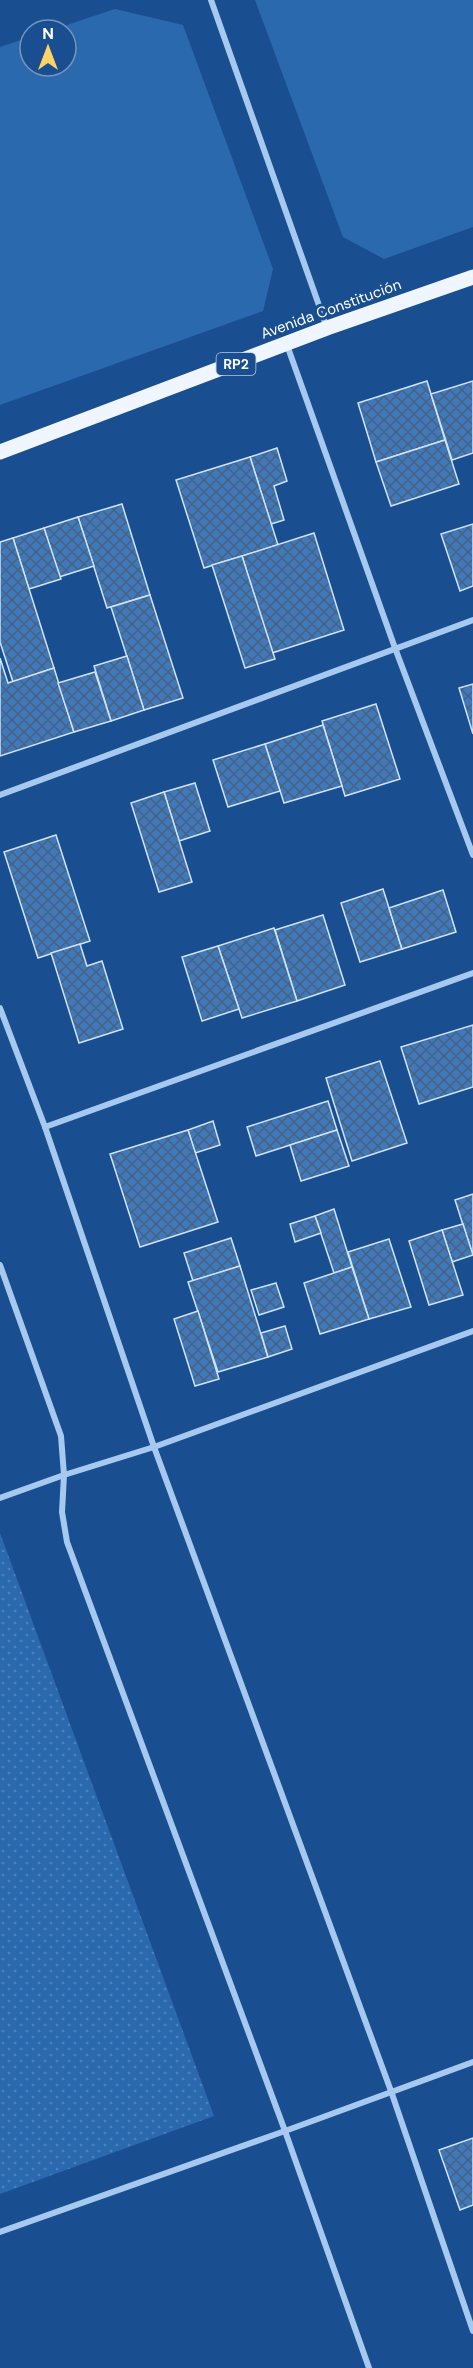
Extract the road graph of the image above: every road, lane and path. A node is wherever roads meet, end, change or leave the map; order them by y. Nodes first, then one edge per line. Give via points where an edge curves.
1 (211, 0) edge
2 (473, 277) edge
3 (327, 328) junction
4 (287, 345) junction
5 (0, 452) edge
6 (473, 620) edge
7 (395, 648) junction
8 (0, 795) edge
9 (473, 855) edge
10 (473, 973) edge
11 (0, 1008) edge
12 (45, 1127) junction
13 (0, 1265) edge
14 (473, 1331) edge
15 (154, 1447) junction
16 (64, 1475) junction
17 (0, 1498) edge
18 (473, 2061) edge
19 (391, 2091) junction
20 (285, 2131) junction
21 (0, 2232) edge
22 (473, 2331) edge
23 (369, 2368) edge

1 - 3 street
2 - 3 main road, Avenida Constitución / RP2
3 - 4 main road, Avenida Constitución / RP2
4 - 5 main road, Avenida Constitución / RP2
4 - 7 street
6 - 7 street
7 - 8 street
7 - 9 street
10 - 12 street
11 - 12 street
12 - 15 street
13 - 16 street via 61,1436
14 - 15 street
15 - 16 street
15 - 19 street
16 - 17 street
16 - 20 street via 62,1512 67,1542
18 - 19 street
19 - 20 street
19 - 22 street
20 - 21 street
20 - 23 street

